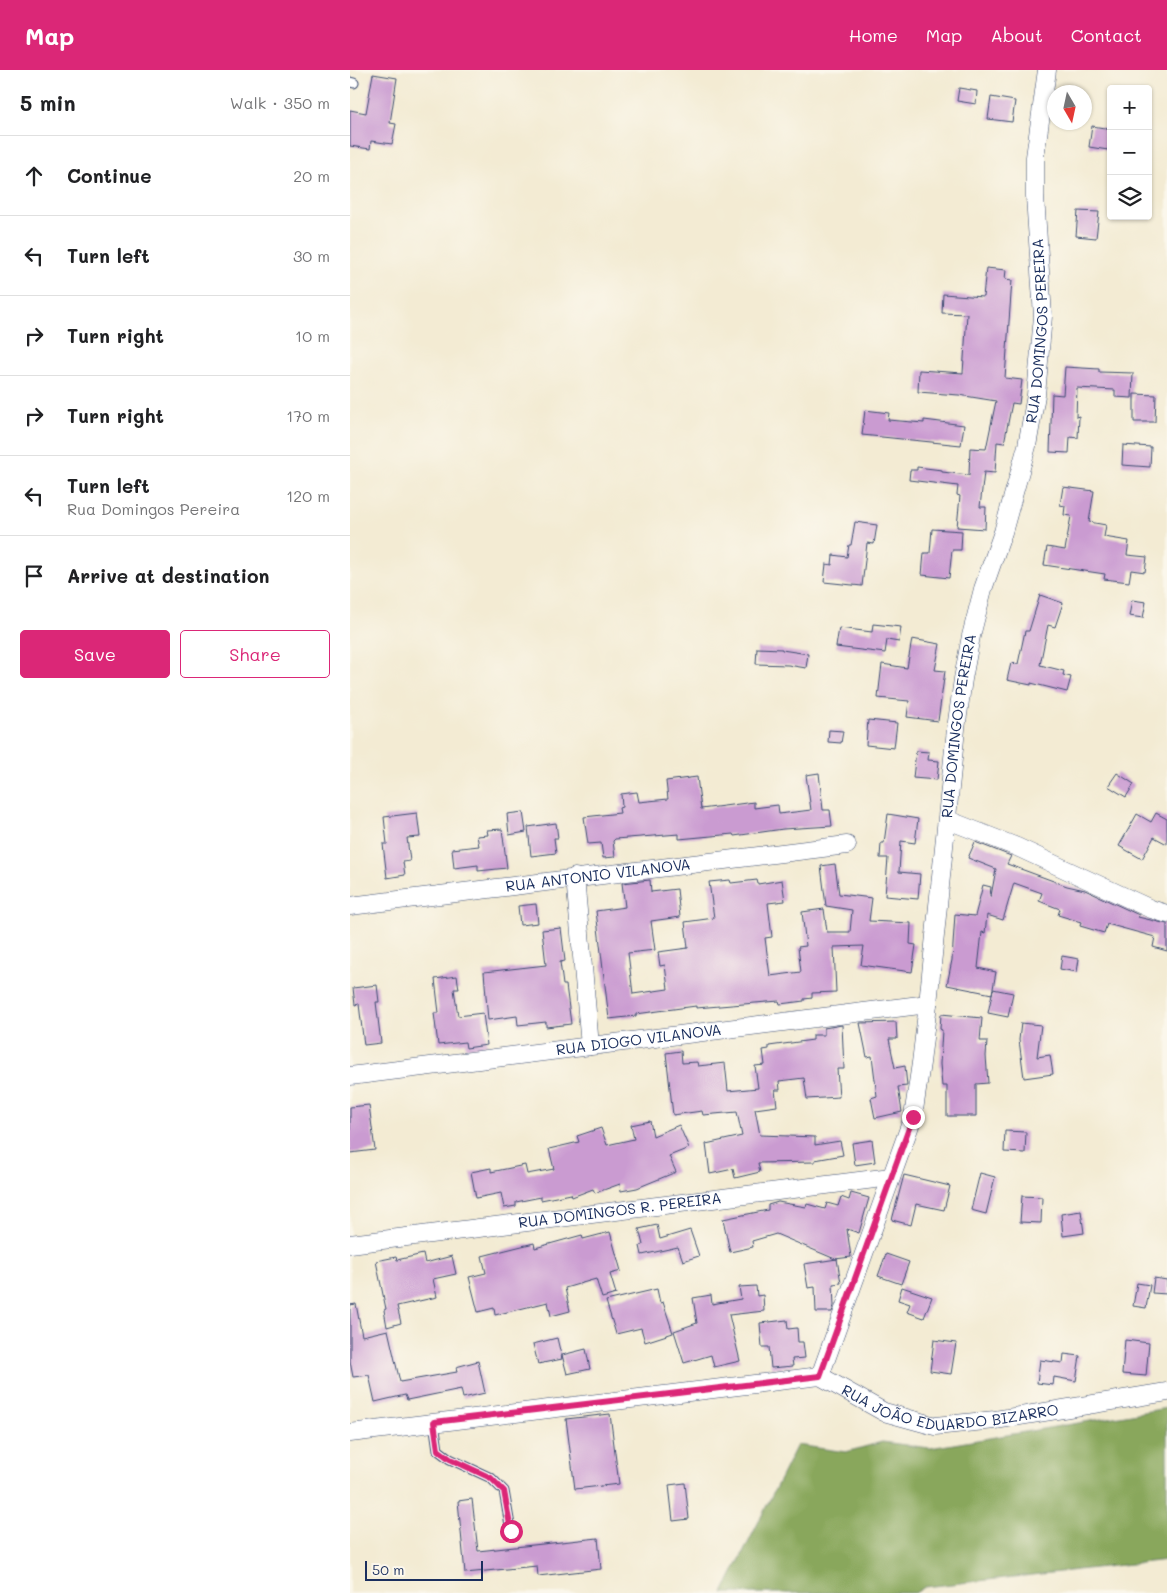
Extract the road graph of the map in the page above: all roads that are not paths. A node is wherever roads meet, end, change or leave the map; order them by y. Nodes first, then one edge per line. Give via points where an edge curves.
1 (1047, 70) edge
2 (948, 820) junction
3 (847, 844) dead end
4 (575, 877) junction
5 (350, 906) edge
6 (1167, 914) edge
7 (928, 1004) junction
8 (590, 1046) junction
9 (350, 1076) edge
10 (891, 1177) junction
11 (350, 1244) edge
12 (820, 1376) junction
13 (1167, 1392) edge
14 (434, 1422) junction
15 (350, 1433) edge
16 (511, 1531) dead end

1 - 2 street, RUA DOMINGOS PEREIRA via 1035,158 1044,316 1036,395 1027,446 971,636 956,729
2 - 6 street
2 - 7 street, RUA DOMINGOS PEREIRA
3 - 4 street, RUA ANTONIO VILANOVA
4 - 5 street, RUA ANTONIO VILANOVA
4 - 8 street
7 - 8 street, RUA DIOGO VILANOVA
7 - 10 street, RUA DOMINGOS PEREIRA via 913,1117
8 - 9 street, RUA DIOGO VILANOVA
10 - 11 street, RUA DOMINGOS R. PEREIRA
10 - 12 street, RUA DOMINGOS PEREIRA
12 - 13 street, RUA JOÃO EDUARDO BIZARRO via 884,1412 935,1426 995,1420
12 - 14 street, RUA JOÃO EDUARDO BIZARRO
14 - 15 street, RUA JOÃO EDUARDO BIZARRO
14 - 16 lane via 438,1450 491,1478 504,1491

